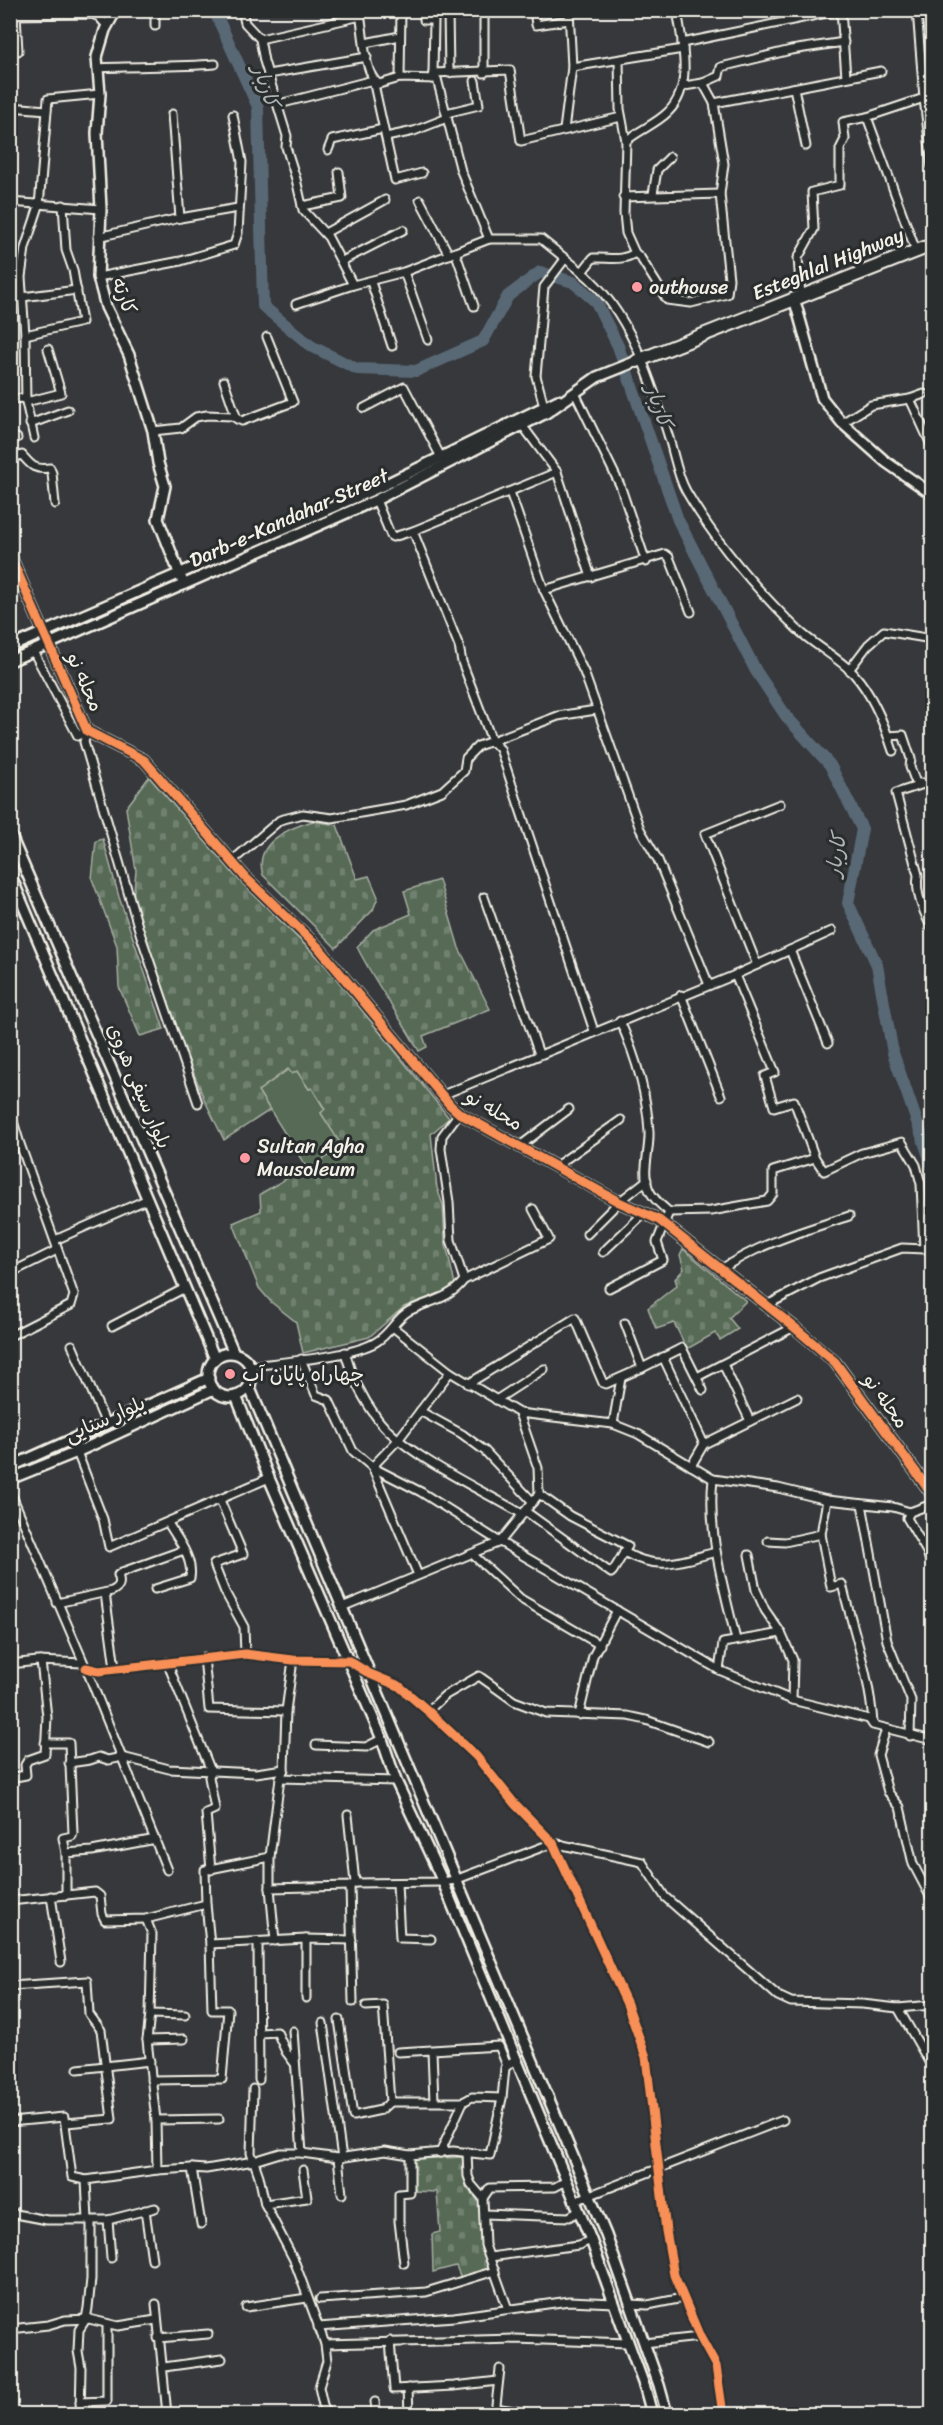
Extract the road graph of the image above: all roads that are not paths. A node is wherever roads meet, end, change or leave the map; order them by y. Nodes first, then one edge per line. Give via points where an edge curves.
1 (106, 10) edge
2 (115, 10) edge
3 (142, 10) edge
4 (242, 10) edge
5 (401, 10) edge
6 (424, 10) edge
7 (448, 10) edge
8 (484, 10) edge
9 (534, 10) edge
10 (569, 10) edge
11 (677, 10) edge
12 (917, 10) edge
13 (154, 11) edge
14 (360, 13) edge
15 (13, 15) edge
16 (569, 20) junction
17 (107, 26) junction
18 (155, 26) dead end
19 (400, 36) junction
20 (260, 39) junction
21 (844, 42) junction
22 (365, 43) junction
23 (682, 46) junction
24 (18, 51) dead end
25 (367, 57) junction
26 (619, 60) junction
27 (215, 64) dead end
28 (572, 67) junction
29 (97, 68) junction
30 (881, 71) dead end
31 (449, 73) junction
32 (484, 73) junction
33 (268, 74) junction
34 (432, 76) junction
35 (846, 77) junction
36 (400, 78) junction
37 (373, 80) junction
38 (475, 81) dead end
39 (703, 83) junction
40 (684, 86) junction
41 (794, 88) junction
42 (100, 94) junction
43 (924, 98) junction
44 (714, 103) junction
45 (279, 104) junction
46 (10, 107) edge
47 (929, 107) edge
48 (47, 110) junction
49 (172, 114) dead end
50 (233, 115) dead end
51 (446, 116) junction
52 (621, 117) junction
53 (867, 117) junction
54 (564, 130) junction
55 (385, 133) junction
56 (626, 141) junction
57 (806, 146) dead end
58 (328, 150) dead end
59 (670, 157) dead end
60 (933, 167) edge
61 (339, 172) dead end
62 (422, 173) dead end
63 (720, 194) junction
64 (653, 195) junction
65 (623, 197) junction
66 (385, 200) dead end
67 (420, 200) dead end
68 (10, 202) edge
69 (63, 205) junction
70 (39, 206) junction
71 (302, 206) junction
72 (238, 208) junction
73 (101, 209) junction
74 (180, 218) junction
75 (403, 230) dead end
76 (325, 233) junction
77 (98, 237) junction
78 (489, 240) junction
79 (933, 245) edge
80 (916, 250) junction
81 (635, 253) junction
82 (452, 254) junction
83 (342, 261) junction
84 (563, 261) junction
85 (404, 272) junction
86 (582, 272) junction
87 (98, 277) junction
88 (371, 282) junction
89 (353, 285) junction
90 (77, 290) junction
91 (22, 297) junction
92 (798, 297) junction
93 (296, 304) dead end
94 (474, 306) dead end
95 (26, 335) junction
96 (267, 337) dead end
97 (428, 340) dead end
98 (392, 346) dead end
99 (48, 349) dead end
100 (640, 360) junction
101 (224, 381) dead end
102 (575, 393) junction
103 (924, 394) dead end
104 (10, 399) edge
105 (910, 399) junction
106 (26, 400) junction
107 (364, 408) dead end
108 (68, 410) dead end
109 (544, 410) junction
110 (237, 419) junction
111 (842, 423) junction
112 (30, 424) junction
113 (522, 425) junction
114 (153, 431) junction
115 (34, 438) dead end
116 (933, 447) edge
117 (10, 459) edge
118 (442, 461) junction
119 (557, 472) junction
120 (510, 492) junction
121 (933, 494) edge
122 (376, 500) junction
123 (55, 504) dead end
124 (413, 531) junction
125 (10, 555) edge
126 (646, 562) junction
127 (180, 575) junction
128 (591, 578) junction
129 (184, 584) junction
130 (544, 590) junction
131 (690, 612) dead end
132 (44, 633) junction
133 (933, 639) edge
134 (49, 644) junction
135 (10, 647) edge
136 (33, 651) junction
137 (10, 661) edge
138 (849, 670) junction
139 (597, 710) junction
140 (87, 731) junction
141 (888, 736) junction
142 (492, 741) junction
143 (893, 750) dead end
144 (930, 783) edge
145 (780, 804) dead end
146 (10, 834) edge
147 (231, 862) junction
148 (10, 874) edge
149 (484, 897) dead end
150 (41, 906) junction
151 (27, 912) junction
152 (933, 929) edge
153 (831, 932) dead end
154 (790, 950) junction
155 (757, 965) junction
156 (735, 975) junction
157 (709, 985) junction
158 (681, 995) junction
159 (620, 1021) junction
160 (594, 1031) junction
161 (828, 1043) dead end
162 (539, 1054) junction
163 (440, 1096) junction
164 (721, 1096) dead end
165 (198, 1103) dead end
166 (569, 1109) dead end
167 (10, 1112) edge
168 (459, 1113) junction
169 (621, 1120) dead end
170 (520, 1146) junction
171 (146, 1148) junction
172 (129, 1155) junction
173 (815, 1158) junction
174 (556, 1166) junction
175 (646, 1180) junction
176 (148, 1199) junction
177 (619, 1202) junction
178 (533, 1209) dead end
179 (669, 1212) junction
180 (644, 1213) junction
181 (849, 1216) dead end
182 (664, 1224) junction
183 (587, 1234) dead end
184 (55, 1240) junction
185 (57, 1250) junction
186 (603, 1252) dead end
187 (720, 1270) junction
188 (10, 1273) edge
189 (464, 1280) junction
190 (185, 1288) junction
191 (609, 1288) dead end
192 (766, 1305) junction
193 (625, 1323) dead end
194 (112, 1326) dead end
195 (794, 1327) junction
196 (394, 1328) junction
197 (10, 1336) edge
198 (72, 1345) dead end
199 (345, 1352) junction
200 (234, 1353) junction
201 (663, 1357) junction
202 (215, 1359) junction
203 (301, 1359) junction
204 (723, 1364) junction
205 (251, 1366) junction
206 (642, 1368) junction
207 (544, 1369) dead end
208 (450, 1372) junction
209 (697, 1377) junction
210 (209, 1378) junction
211 (621, 1378) junction
212 (468, 1384) junction
213 (249, 1386) junction
214 (214, 1389) junction
215 (703, 1390) dead end
216 (236, 1396) junction
217 (797, 1398) dead end
218 (496, 1400) junction
219 (420, 1411) junction
220 (519, 1413) junction
221 (750, 1421) junction
222 (106, 1424) junction
223 (613, 1424) junction
224 (398, 1440) junction
225 (704, 1444) junction
226 (77, 1452) junction
227 (691, 1466) junction
228 (10, 1467) edge
229 (372, 1467) junction
230 (270, 1478) junction
231 (10, 1479) edge
232 (712, 1479) junction
233 (292, 1490) junction
234 (10, 1491) edge
235 (539, 1494) junction
236 (933, 1494) edge
237 (277, 1496) junction
238 (220, 1500) junction
239 (826, 1500) junction
240 (533, 1502) junction
241 (861, 1504) junction
242 (933, 1504) edge
243 (910, 1512) junction
244 (524, 1513) junction
245 (168, 1523) junction
246 (821, 1534) junction
247 (768, 1541) dead end
248 (500, 1542) junction
249 (184, 1550) junction
250 (624, 1552) junction
251 (716, 1552) junction
252 (472, 1554) junction
253 (749, 1554) dead end
254 (933, 1568) edge
255 (418, 1575) junction
256 (156, 1589) dead end
257 (105, 1593) junction
258 (57, 1603) junction
259 (342, 1607) junction
260 (617, 1610) junction
261 (781, 1633) junction
262 (736, 1640) junction
263 (600, 1645) junction
264 (245, 1654) junction
265 (204, 1657) junction
266 (293, 1660) junction
267 (41, 1661) junction
268 (349, 1661) junction
269 (167, 1662) junction
270 (10, 1664) edge
271 (84, 1666) junction
272 (115, 1668) junction
273 (720, 1670) junction
274 (370, 1674) junction
275 (792, 1700) junction
276 (286, 1711) junction
277 (428, 1711) junction
278 (579, 1715) junction
279 (873, 1725) junction
280 (886, 1729) junction
281 (909, 1736) junction
282 (382, 1739) junction
283 (933, 1740) edge
284 (709, 1742) dead end
285 (45, 1743) junction
286 (316, 1745) dead end
287 (122, 1757) junction
288 (69, 1763) junction
289 (284, 1769) junction
290 (211, 1771) junction
291 (10, 1778) edge
292 (280, 1778) junction
293 (396, 1781) junction
294 (348, 1815) dead end
295 (156, 1839) junction
296 (553, 1843) junction
297 (66, 1852) junction
298 (270, 1857) junction
299 (167, 1870) dead end
300 (211, 1870) junction
301 (455, 1880) junction
302 (443, 1882) junction
303 (397, 1884) junction
304 (353, 1885) junction
305 (270, 1888) junction
306 (66, 1895) junction
307 (51, 1896) junction
308 (933, 1900) edge
309 (10, 1901) edge
310 (206, 1904) junction
311 (146, 1919) junction
312 (306, 1939) junction
313 (431, 1939) dead end
314 (352, 1940) junction
315 (275, 1941) junction
316 (258, 1942) junction
317 (210, 1944) junction
318 (61, 1962) dead end
319 (10, 1986) edge
320 (306, 1998) dead end
321 (353, 2002) dead end
322 (933, 2005) edge
323 (366, 2006) dead end
324 (898, 2008) junction
325 (150, 2014) junction
326 (185, 2015) dead end
327 (339, 2020) dead end
328 (323, 2023) dead end
329 (293, 2031) dead end
330 (260, 2033) junction
331 (184, 2039) dead end
332 (147, 2040) junction
333 (398, 2052) dead end
334 (432, 2052) junction
335 (516, 2058) junction
336 (150, 2061) junction
337 (296, 2064) junction
338 (105, 2065) junction
339 (507, 2066) junction
340 (933, 2067) edge
341 (78, 2069) dead end
342 (151, 2080) junction
343 (259, 2080) dead end
344 (253, 2089) dead end
345 (502, 2098) junction
346 (434, 2101) junction
347 (390, 2102) junction
348 (463, 2102) junction
349 (219, 2119) dead end
350 (156, 2120) junction
351 (783, 2120) dead end
352 (10, 2122) edge
353 (66, 2123) junction
354 (467, 2152) junction
355 (302, 2153) junction
356 (441, 2153) junction
357 (410, 2155) junction
358 (340, 2158) junction
359 (254, 2161) junction
360 (660, 2167) junction
361 (192, 2168) junction
362 (157, 2170) junction
363 (303, 2170) dead end
364 (86, 2180) junction
365 (566, 2181) junction
366 (342, 2194) dead end
367 (589, 2195) junction
368 (483, 2198) junction
369 (575, 2201) junction
370 (265, 2204) junction
371 (155, 2208) dead end
372 (145, 2210) junction
373 (579, 2211) junction
374 (10, 2213) edge
375 (485, 2214) junction
376 (88, 2220) junction
377 (108, 2220) junction
378 (201, 2224) dead end
379 (591, 2240) junction
380 (490, 2257) junction
381 (111, 2258) dead end
382 (152, 2260) dead end
383 (404, 2263) dead end
384 (495, 2271) junction
385 (307, 2298) junction
386 (683, 2298) junction
387 (320, 2299) dead end
388 (614, 2303) junction
389 (156, 2304) dead end
390 (630, 2304) junction
391 (246, 2307) dead end
392 (508, 2309) junction
393 (86, 2319) junction
394 (156, 2320) junction
395 (107, 2325) junction
396 (318, 2327) junction
397 (10, 2329) edge
398 (208, 2334) dead end
399 (700, 2337) junction
400 (158, 2338) junction
401 (390, 2341) junction
402 (628, 2343) junction
403 (644, 2343) junction
404 (325, 2344) junction
405 (222, 2359) dead end
406 (164, 2367) junction
407 (500, 2369) dead end
408 (498, 2381) junction
409 (408, 2388) junction
410 (80, 2402) junction
411 (375, 2402) dead end
412 (495, 2411) edge
413 (80, 2415) edge
414 (167, 2415) edge
415 (325, 2415) edge
416 (376, 2415) edge
417 (409, 2415) edge
418 (534, 2415) edge
419 (652, 2415) edge
420 (667, 2415) edge
421 (723, 2415) edge

1 - 2 street
2 - 17 street, کارته
3 - 13 street
4 - 20 street via 245,22
5 - 19 street
6 - 34 street via 424,20 434,20
7 - 31 street
8 - 32 street
9 - 16 street via 536,25
10 - 16 street
11 - 23 street
12 - 43 street
13 - 18 street
14 - 20 street
14 - 22 street
15 - 17 street via 92,14
15 - 24 street
16 - 28 street
17 - 29 street, کارته
19 - 22 street
19 - 36 street
20 - 33 street
21 - 23 street via 841,10
21 - 35 street
21 - 39 street via 721,67 719,76
22 - 25 street
23 - 26 street
23 - 40 street
25 - 33 street
25 - 37 street
26 - 28 street
26 - 52 street
27 - 29 street
28 - 54 street
29 - 42 street, کارته
30 - 35 street
31 - 32 street
31 - 34 street
32 - 54 street via 510,70 521,141
33 - 45 street
34 - 36 street
34 - 51 street via 437,79
35 - 41 street
36 - 37 street via 379,84
37 - 45 street
37 - 55 street
38 - 51 street via 479,105
39 - 40 street
39 - 44 street
40 - 56 street via 670,111
41 - 44 street
41 - 57 street
42 - 48 street via 48,99
42 - 73 street, کارته via 97,133
43 - 47 street
43 - 53 street
44 - 63 street via 724,164
45 - 71 street
46 - 48 street
47 - 60 street
48 - 70 street
49 - 74 street
50 - 72 street via 242,162
51 - 55 street via 414,131
51 - 78 street via 461,171
52 - 54 street
52 - 56 street
53 - 80 street
53 - 92 street via 843,122 840,184 812,192 814,229 798,258
55 - 58 street via 332,141
55 - 62 street via 394,180
56 - 65 street
59 - 64 street via 657,170
61 - 71 street via 342,198
63 - 64 street
63 - 81 street via 729,279 727,294 691,303 667,300
64 - 65 street
65 - 81 street via 626,233
66 - 76 street
67 - 82 street
68 - 70 street
69 - 70 street
69 - 73 street
69 - 90 street via 66,250
70 - 91 street via 25,248
71 - 76 street
72 - 74 street
72 - 87 street via 234,245 181,261
73 - 77 street, کارته
74 - 77 street
75 - 83 street
76 - 83 street
77 - 87 street, کارته
78 - 82 street
78 - 84 street via 541,239
79 - 80 highway, Esteghlal Highway
80 - 92 highway, Esteghlal Highway
81 - 86 street via 627,258 593,258
82 - 85 street
82 - 94 street
83 - 89 street
84 - 86 street
84 - 109 street via 544,287 537,376
85 - 88 street
85 - 97 street
86 - 100 street via 618,316
87 - 114 street, کارته
88 - 89 street
88 - 98 street
89 - 93 street
90 - 91 street
90 - 95 street via 82,322
91 - 95 street
92 - 100 highway, Esteghlal Highway
92 - 111 street via 822,398
95 - 106 street
96 - 110 street via 293,402 243,421
99 - 106 street via 61,393
100 - 102 street, Darb-e-Kandahar Street via 597,377
100 - 138 street via 685,489 724,549 798,630
101 - 110 street
102 - 109 street, Darb-e-Kandahar Street
102 - 126 street via 620,485
103 - 105 street
104 - 106 street
105 - 111 street via 871,405
105 - 116 street
106 - 112 street
107 - 118 street via 404,387
108 - 112 street
109 - 113 street, Darb-e-Kandahar Street
109 - 118 street, Darb-e-Kandahar Street
110 - 114 street via 207,415 196,417 181,428
111 - 121 street via 886,462
112 - 115 street
113 - 118 street, Darb-e-Kandahar Street
113 - 119 street
114 - 127 street, کارته via 165,486 158,519
117 - 123 street via 22,455 34,469 50,468
118 - 122 street, Darb-e-Kandahar Street
118 - 127 street, Darb-e-Kandahar Street
119 - 120 street
119 - 128 street
120 - 124 street
120 - 130 street
122 - 124 street via 391,536
122 - 129 street, Darb-e-Kandahar Street
124 - 142 street
125 - 132 street, محله نو
126 - 128 street
126 - 131 street via 668,555
127 - 129 street, کارته
127 - 132 street, Darb-e-Kandahar Street
128 - 130 street
129 - 134 street, Darb-e-Kandahar Street
130 - 139 street via 584,672
132 - 134 street, محله نو
132 - 135 street, Darb-e-Kandahar Street
133 - 138 street via 884,631
134 - 136 street, Darb-e-Kandahar Street
134 - 140 street, محله نو
136 - 137 street, Darb-e-Kandahar Street
136 - 140 street via 78,736
138 - 141 street via 870,693
139 - 142 street via 558,716
139 - 157 street via 640,829 658,860
140 - 147 street, محله نو via 144,760
140 - 165 street via 84,742 140,933
141 - 143 street
141 - 144 street via 903,735 916,783
142 - 147 street via 478,746 466,758 464,771 441,791 406,805 332,818 303,814 280,820
142 - 160 street via 500,749
144 - 152 street via 896,793 918,875 920,903
145 - 155 street via 705,834
146 - 150 street, بلوار سیفی هروی
147 - 163 street, محله نو via 319,948
148 - 151 street, بلوار سیفی هروی
149 - 162 street
150 - 151 street
150 - 171 street, بلوار سیفی هروی
151 - 172 street, بلوار سیفی هروی
153 - 154 street
154 - 155 street
154 - 161 street
155 - 156 street
156 - 157 street
156 - 173 street via 775,1072 765,1076 774,1107 794,1101
157 - 158 street
158 - 159 street
158 - 164 street
159 - 160 street
159 - 175 street via 638,1063 648,1107
160 - 162 street
162 - 163 street
163 - 168 street, محله نو
166 - 170 street
167 - 184 street
168 - 170 street, محله نو
168 - 189 street via 442,1136 441,1149 451,1240
169 - 174 street
170 - 174 street, محله نو
171 - 172 street
171 - 200 street, بلوار سیفی هروی
172 - 176 street, بلوار سیفی هروی
173 - 179 street via 773,1171 773,1194 767,1201 711,1211
173 - 192 street via 824,1171 862,1153 902,1142 916,1165 921,1184 924,1249 902,1248 819,1278
174 - 177 street, محله نو
175 - 177 street
175 - 179 street via 648,1190
176 - 184 street
176 - 190 street, بلوار سیفی هروی
177 - 180 street, محله نو
177 - 183 street
178 - 189 street via 548,1240
179 - 182 street
180 - 182 street, محله نو
180 - 186 street
181 - 187 street via 771,1242
182 - 187 street, محله نو
182 - 191 street via 657,1242 663,1260
184 - 185 street
185 - 188 street
185 - 197 street via 74,1295 71,1305
187 - 192 street, محله نو
189 - 196 street via 453,1293 408,1312
190 - 194 street
190 - 202 street, بلوار سیفی هروی
192 - 195 street, محله نو
193 - 206 street
195 - 204 street
195 - 236 street, محله نو via 835,1362
196 - 199 street via 377,1342
196 - 208 street
198 - 222 street
199 - 203 street
199 - 224 street via 377,1419
200 - 202 street
200 - 205 street
201 - 206 street
201 - 209 street via 682,1348
201 - 225 street
202 - 210 street
203 - 205 street
203 - 229 street via 316,1395 329,1400 353,1451
204 - 209 street
204 - 221 street
205 - 213 street
206 - 211 street
207 - 218 street
208 - 212 street
208 - 219 street
209 - 215 street
210 - 214 street
210 - 222 street, بلوار سنایی
211 - 212 street via 603,1383 575,1318
211 - 223 street
212 - 218 street
213 - 216 street
213 - 233 street
214 - 216 street
214 - 226 street, بلوار سنایی
216 - 230 street
217 - 221 street
218 - 220 street
219 - 224 street
219 - 240 street via 485,1451
220 - 223 street
220 - 235 street via 536,1459
221 - 225 street
222 - 228 street, بلوار سنایی
223 - 227 street via 638,1434
224 - 229 street
224 - 244 street
225 - 227 street
226 - 231 street, بلوار سنایی
226 - 245 street via 103,1519 109,1547
227 - 232 street
229 - 248 street via 421,1492
229 - 255 street
230 - 237 street
230 - 238 street
232 - 239 street via 778,1488
232 - 251 street via 710,1504
233 - 237 street
233 - 259 street
234 - 258 street
235 - 240 street
235 - 250 street via 563,1512 628,1546
237 - 268 street
238 - 245 street
238 - 264 street via 243,1554 214,1564 244,1627
239 - 241 street
239 - 246 street
240 - 244 street
241 - 243 street
241 - 281 street via 887,1641 911,1700
242 - 243 street
243 - 254 street via 908,1518
244 - 248 street
244 - 250 street via 611,1573
245 - 249 street
246 - 247 street via 784,1542
246 - 279 street via 831,1587 842,1584 871,1693
248 - 252 street
248 - 260 street
249 - 256 street via 192,1569 190,1578
249 - 257 street via 122,1572 118,1575 119,1587
250 - 251 street via 660,1565
251 - 262 street
252 - 255 street
252 - 263 street via 521,1599
253 - 261 street via 756,1590
255 - 259 street
257 - 258 street
257 - 272 street
258 - 271 street
259 - 274 street
260 - 263 street
260 - 273 street
261 - 262 street
261 - 275 street via 793,1660
262 - 273 street via 723,1643
263 - 278 street via 593,1656
264 - 265 street
264 - 266 street
265 - 269 street
265 - 276 street via 209,1709
266 - 268 street
266 - 276 street
267 - 270 street
267 - 271 street
267 - 285 street via 47,1717
268 - 274 street
268 - 282 street
269 - 272 street
269 - 290 street
271 - 272 street via 99,1671
271 - 287 street
273 - 275 street
274 - 277 street via 399,1686
274 - 301 street
275 - 279 street via 869,1719
276 - 289 street
277 - 278 street via 450,1692 480,1676 526,1707
277 - 296 street via 476,1756
278 - 284 street via 637,1718
279 - 280 street
280 - 281 street
280 - 308 street via 878,1755 888,1792 900,1808 913,1864
281 - 283 street
282 - 286 street via 366,1747
282 - 293 street
285 - 288 street via 69,1743
285 - 291 street via 45,1754 25,1765 26,1775
287 - 288 street
287 - 290 street via 169,1769
287 - 295 street
288 - 297 street via 73,1833 63,1838
289 - 290 street via 268,1773
289 - 292 street
290 - 300 street via 215,1809 206,1813
292 - 293 street
292 - 298 street
293 - 302 street
294 - 304 street
295 - 297 street
295 - 299 street
296 - 301 street
296 - 324 street via 642,1862 664,1897 778,1996 791,2002
296 - 360 street via 627,2004 646,2057
297 - 306 street
298 - 300 street
298 - 305 street
300 - 310 street via 204,1871
301 - 302 street
301 - 367 street
302 - 303 street
302 - 335 street
303 - 304 street
303 - 313 street via 400,1938
304 - 305 street
304 - 314 street
305 - 315 street
306 - 307 street
306 - 311 street via 98,1893 102,1914 108,1921
307 - 309 street
307 - 318 street
310 - 311 street
310 - 317 street
311 - 325 street via 152,1934
312 - 314 street
312 - 315 street
312 - 320 street
314 - 321 street
315 - 316 street
316 - 317 street
316 - 330 street
317 - 342 street via 212,2010 228,2010 222,2079
319 - 338 street via 87,1981 89,2013 101,2030
322 - 324 street
323 - 347 street via 384,2005
324 - 340 street
325 - 326 street
325 - 332 street
327 - 347 street via 353,2116 381,2110
328 - 358 street
329 - 337 street
330 - 337 street via 278,2032
330 - 343 street
331 - 332 street
332 - 336 street
333 - 334 street
334 - 339 street via 499,2046
334 - 346 street
335 - 339 street
335 - 365 street
336 - 338 street
336 - 342 street
337 - 355 street
338 - 341 street
338 - 353 street via 112,2119
339 - 345 street
342 - 350 street
344 - 359 street
345 - 348 street via 472,2097
345 - 354 street via 489,2155
346 - 347 street
346 - 348 street
348 - 356 street
349 - 350 street
350 - 362 street
351 - 360 street
352 - 353 street via 64,2117
353 - 364 street via 72,2177
354 - 356 street
354 - 368 street via 468,2176
355 - 358 street
355 - 359 street via 280,2153
356 - 357 street
357 - 358 street via 385,2151
357 - 383 street via 410,2193 399,2194
358 - 366 street
359 - 361 street
359 - 370 street
360 - 367 street
360 - 386 street via 666,2231 674,2275
361 - 362 street
361 - 378 street
362 - 364 street
363 - 370 street via 307,2198
364 - 376 street
365 - 368 street via 555,2187 490,2188
365 - 369 street
367 - 369 street
367 - 390 street
368 - 375 street
369 - 373 street
370 - 385 street via 294,2260
371 - 372 street
372 - 377 street
372 - 382 street
373 - 375 street via 569,2217
373 - 379 street
374 - 376 street via 47,2220
375 - 380 street via 485,2245
376 - 377 street
376 - 393 street via 92,2247
377 - 381 street
379 - 380 street
379 - 388 street
380 - 384 street
384 - 387 street via 426,2292
384 - 392 street
385 - 391 street
385 - 396 street
386 - 390 street via 648,2305
386 - 399 street
388 - 392 street via 569,2301
388 - 402 street
389 - 394 street
390 - 403 street
392 - 396 street
393 - 395 street
393 - 397 street
393 - 410 street via 79,2330
394 - 395 street
394 - 400 street
395 - 410 street via 107,2401
396 - 404 street
398 - 400 street
399 - 403 street
399 - 421 street via 716,2366
400 - 406 street
401 - 402 street via 515,2339
401 - 404 street
401 - 409 street via 394,2389
402 - 419 street
403 - 420 street
404 - 415 street via 327,2361 319,2387
405 - 406 street
406 - 414 street
407 - 408 street
408 - 409 street
408 - 412 street
409 - 417 street
410 - 413 street
411 - 416 street
412 - 418 street

